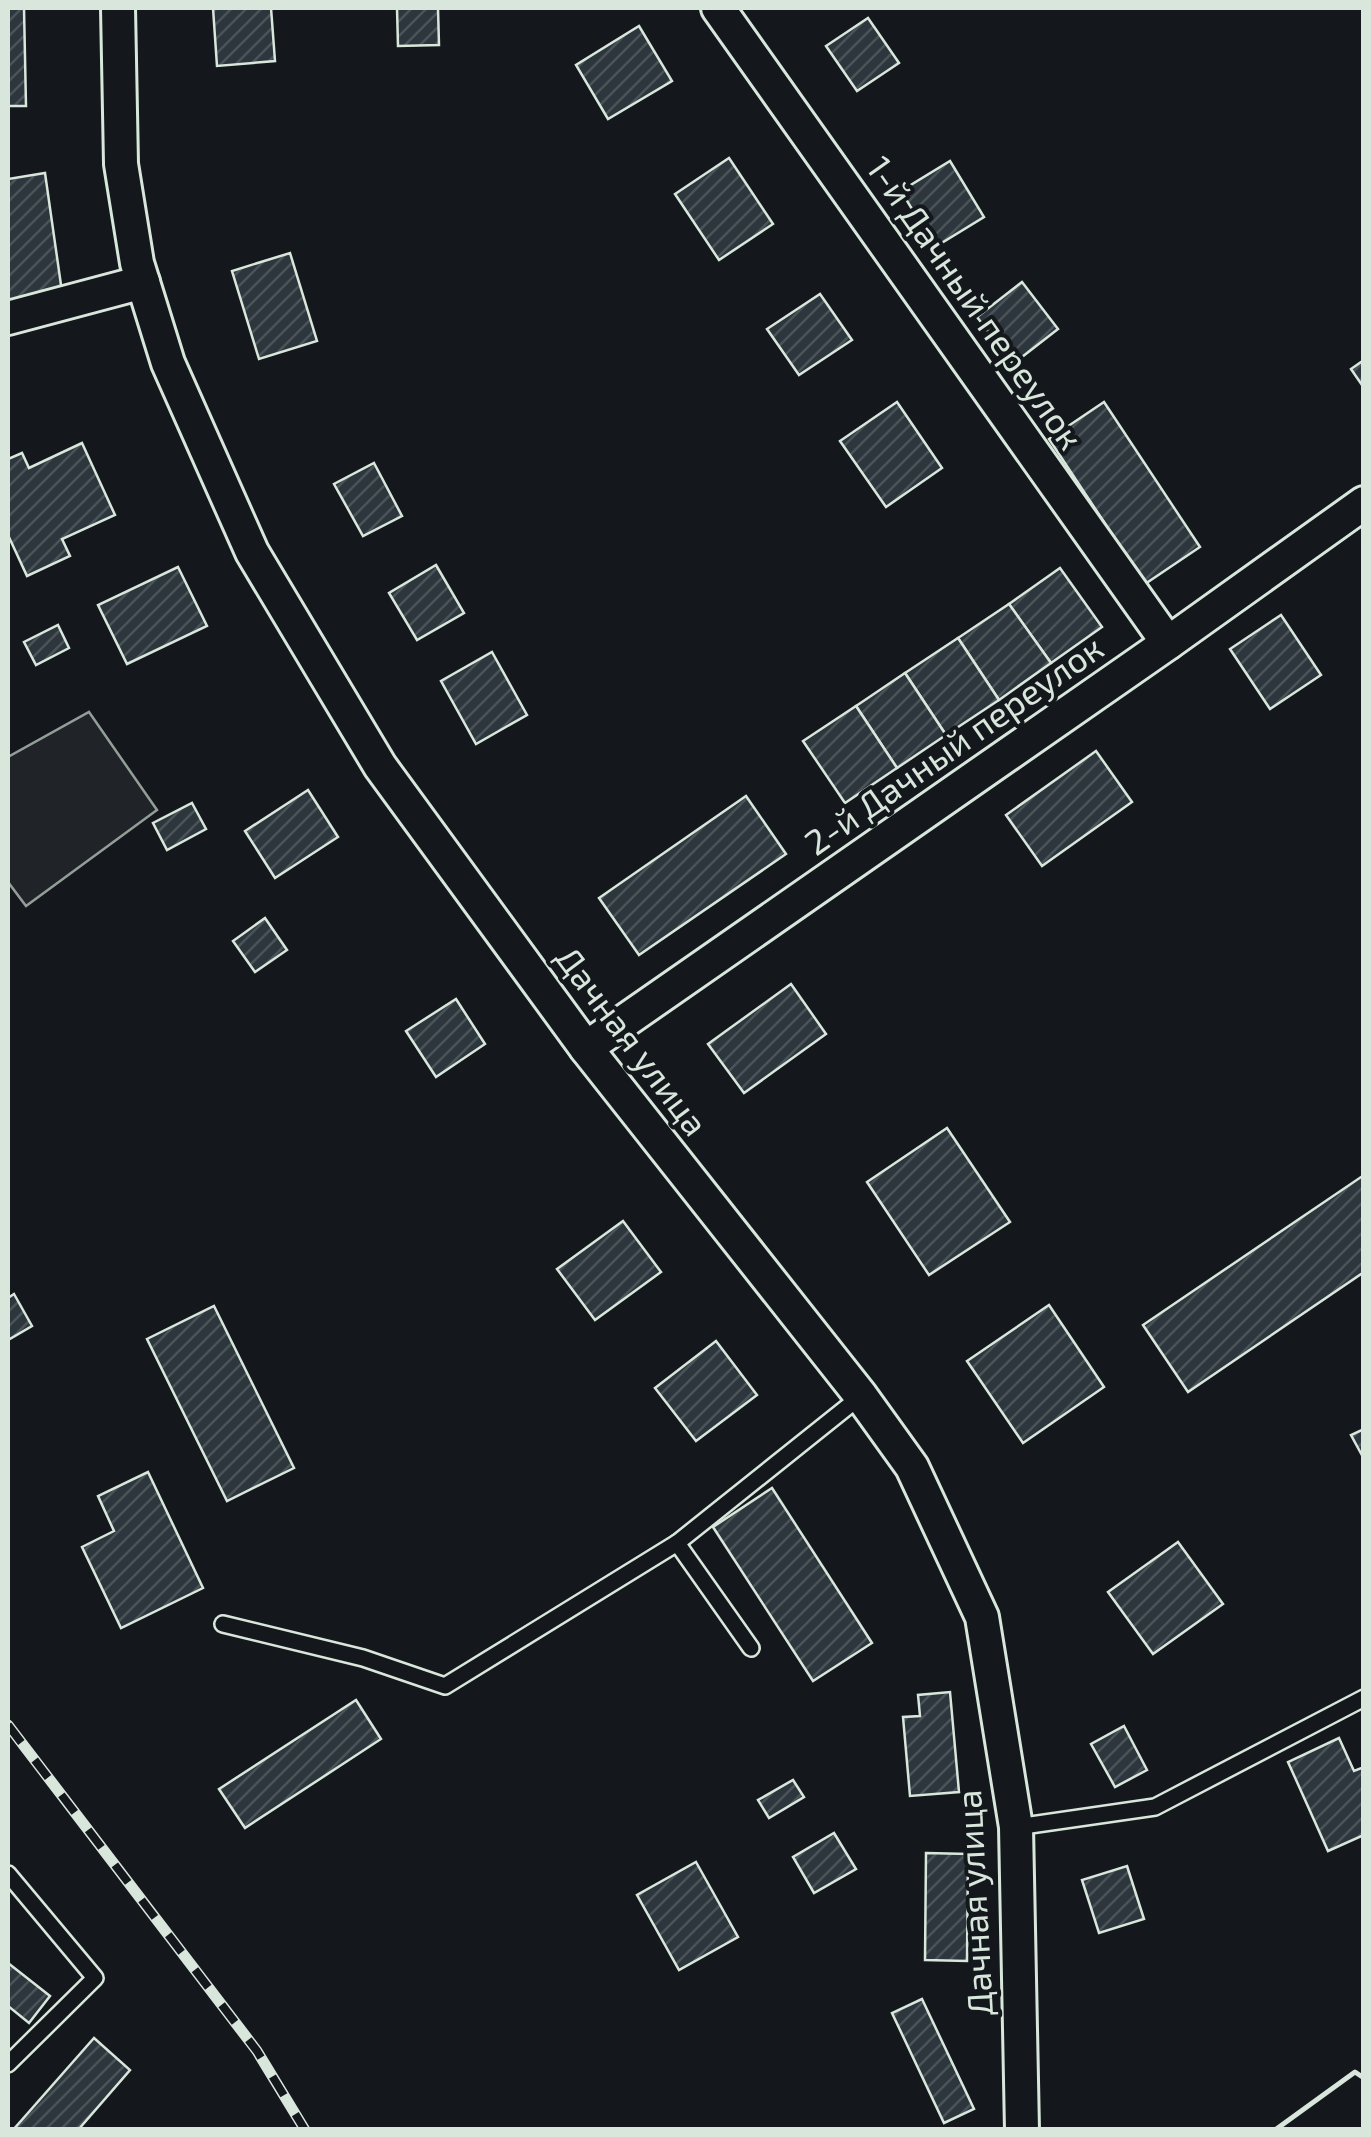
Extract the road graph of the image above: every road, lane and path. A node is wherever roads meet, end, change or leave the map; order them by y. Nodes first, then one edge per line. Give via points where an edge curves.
1 (118, 8) edge
2 (718, 8) edge
3 (143, 282) junction
4 (8, 318) edge
5 (1364, 503) edge
6 (1168, 643) junction
7 (586, 1048) junction
8 (861, 1396) junction
9 (677, 1543) junction
10 (222, 1624) dead end
11 (751, 1648) dead end
12 (1364, 1698) edge
13 (1016, 1827) junction
14 (8, 1874) edge
15 (8, 2064) edge
16 (1022, 2130) edge

1 - 3 street, Дачная улица via 121,164
2 - 6 street, 1-й Дачный переулок
3 - 4 street
3 - 7 street, Дачная улица via 168,362 252,552 380,766
5 - 6 street, 2-й Дачный переулок
6 - 7 street, 2-й Дачный переулок
7 - 8 street, Дачная улица
8 - 9 lane
8 - 13 street, Дачная улица via 912,1468 982,1617
9 - 10 lane via 445,1686 364,1658
9 - 11 lane
12 - 13 lane via 1155,1807
13 - 16 street, Дачная улица
14 - 15 lane via 96,1978

